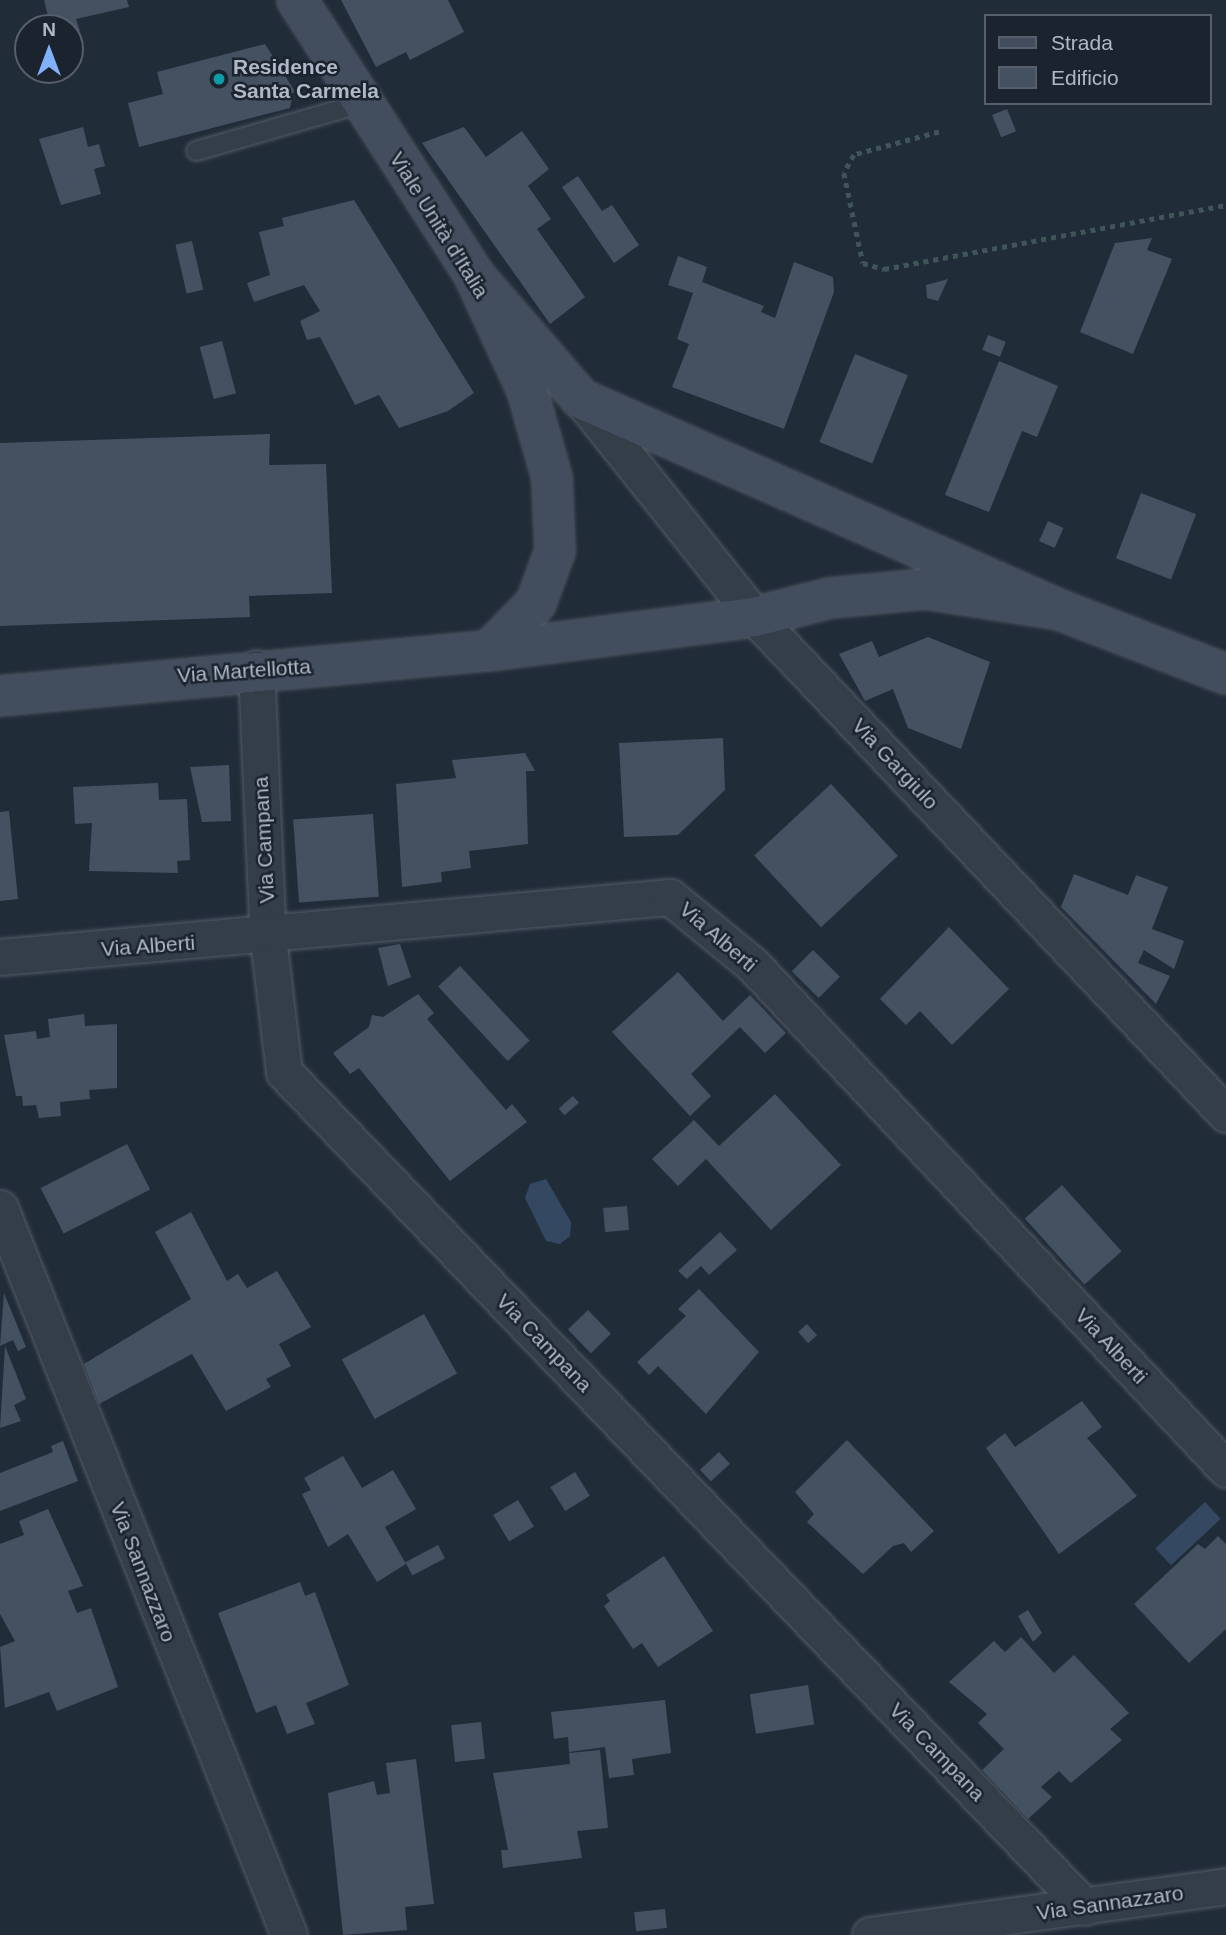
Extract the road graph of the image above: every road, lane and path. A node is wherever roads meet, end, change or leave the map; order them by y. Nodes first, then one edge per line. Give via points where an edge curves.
1 (297, 0) edge
2 (362, 103) junction
3 (939, 132) dead end
4 (196, 151) dead end
5 (1226, 205) edge
6 (474, 275) junction
7 (581, 399) junction
8 (1060, 610) junction
9 (755, 617) junction
10 (489, 651) junction
11 (256, 668) junction
12 (1226, 674) edge
13 (0, 696) edge
14 (268, 937) junction
15 (0, 957) edge
16 (1226, 1114) edge
17 (0, 1208) edge
18 (1226, 1469) edge
19 (1226, 1886) edge
20 (1085, 1907) junction
21 (289, 1935) edge
22 (870, 1935) edge

1 - 2 street, Viale Unità d'Italia
2 - 4 lane
2 - 6 street, Viale Unità d'Italia
3 - 5 path via 854,155 844,173 863,263 884,269
6 - 7 street
6 - 10 street, Viale Unità d'Italia via 527,390 552,478 555,551 536,603
7 - 8 street
7 - 9 street, Via Gargiulo
8 - 9 street, Via Martellotta via 925,589 830,598
8 - 12 street
9 - 10 street, Via Martellotta
9 - 16 street, Via Gargiulo
10 - 11 street, Via Martellotta
11 - 13 street, Via Martellotta
11 - 14 street, Via Campana
14 - 15 street, Via Alberti
14 - 18 street, Via Alberti via 670,897 752,964
14 - 20 street, Via Campana via 284,1072
17 - 21 street, Via Sannazzaro
19 - 20 street, Via Sannazzaro
20 - 22 street, Via Sannazzaro

